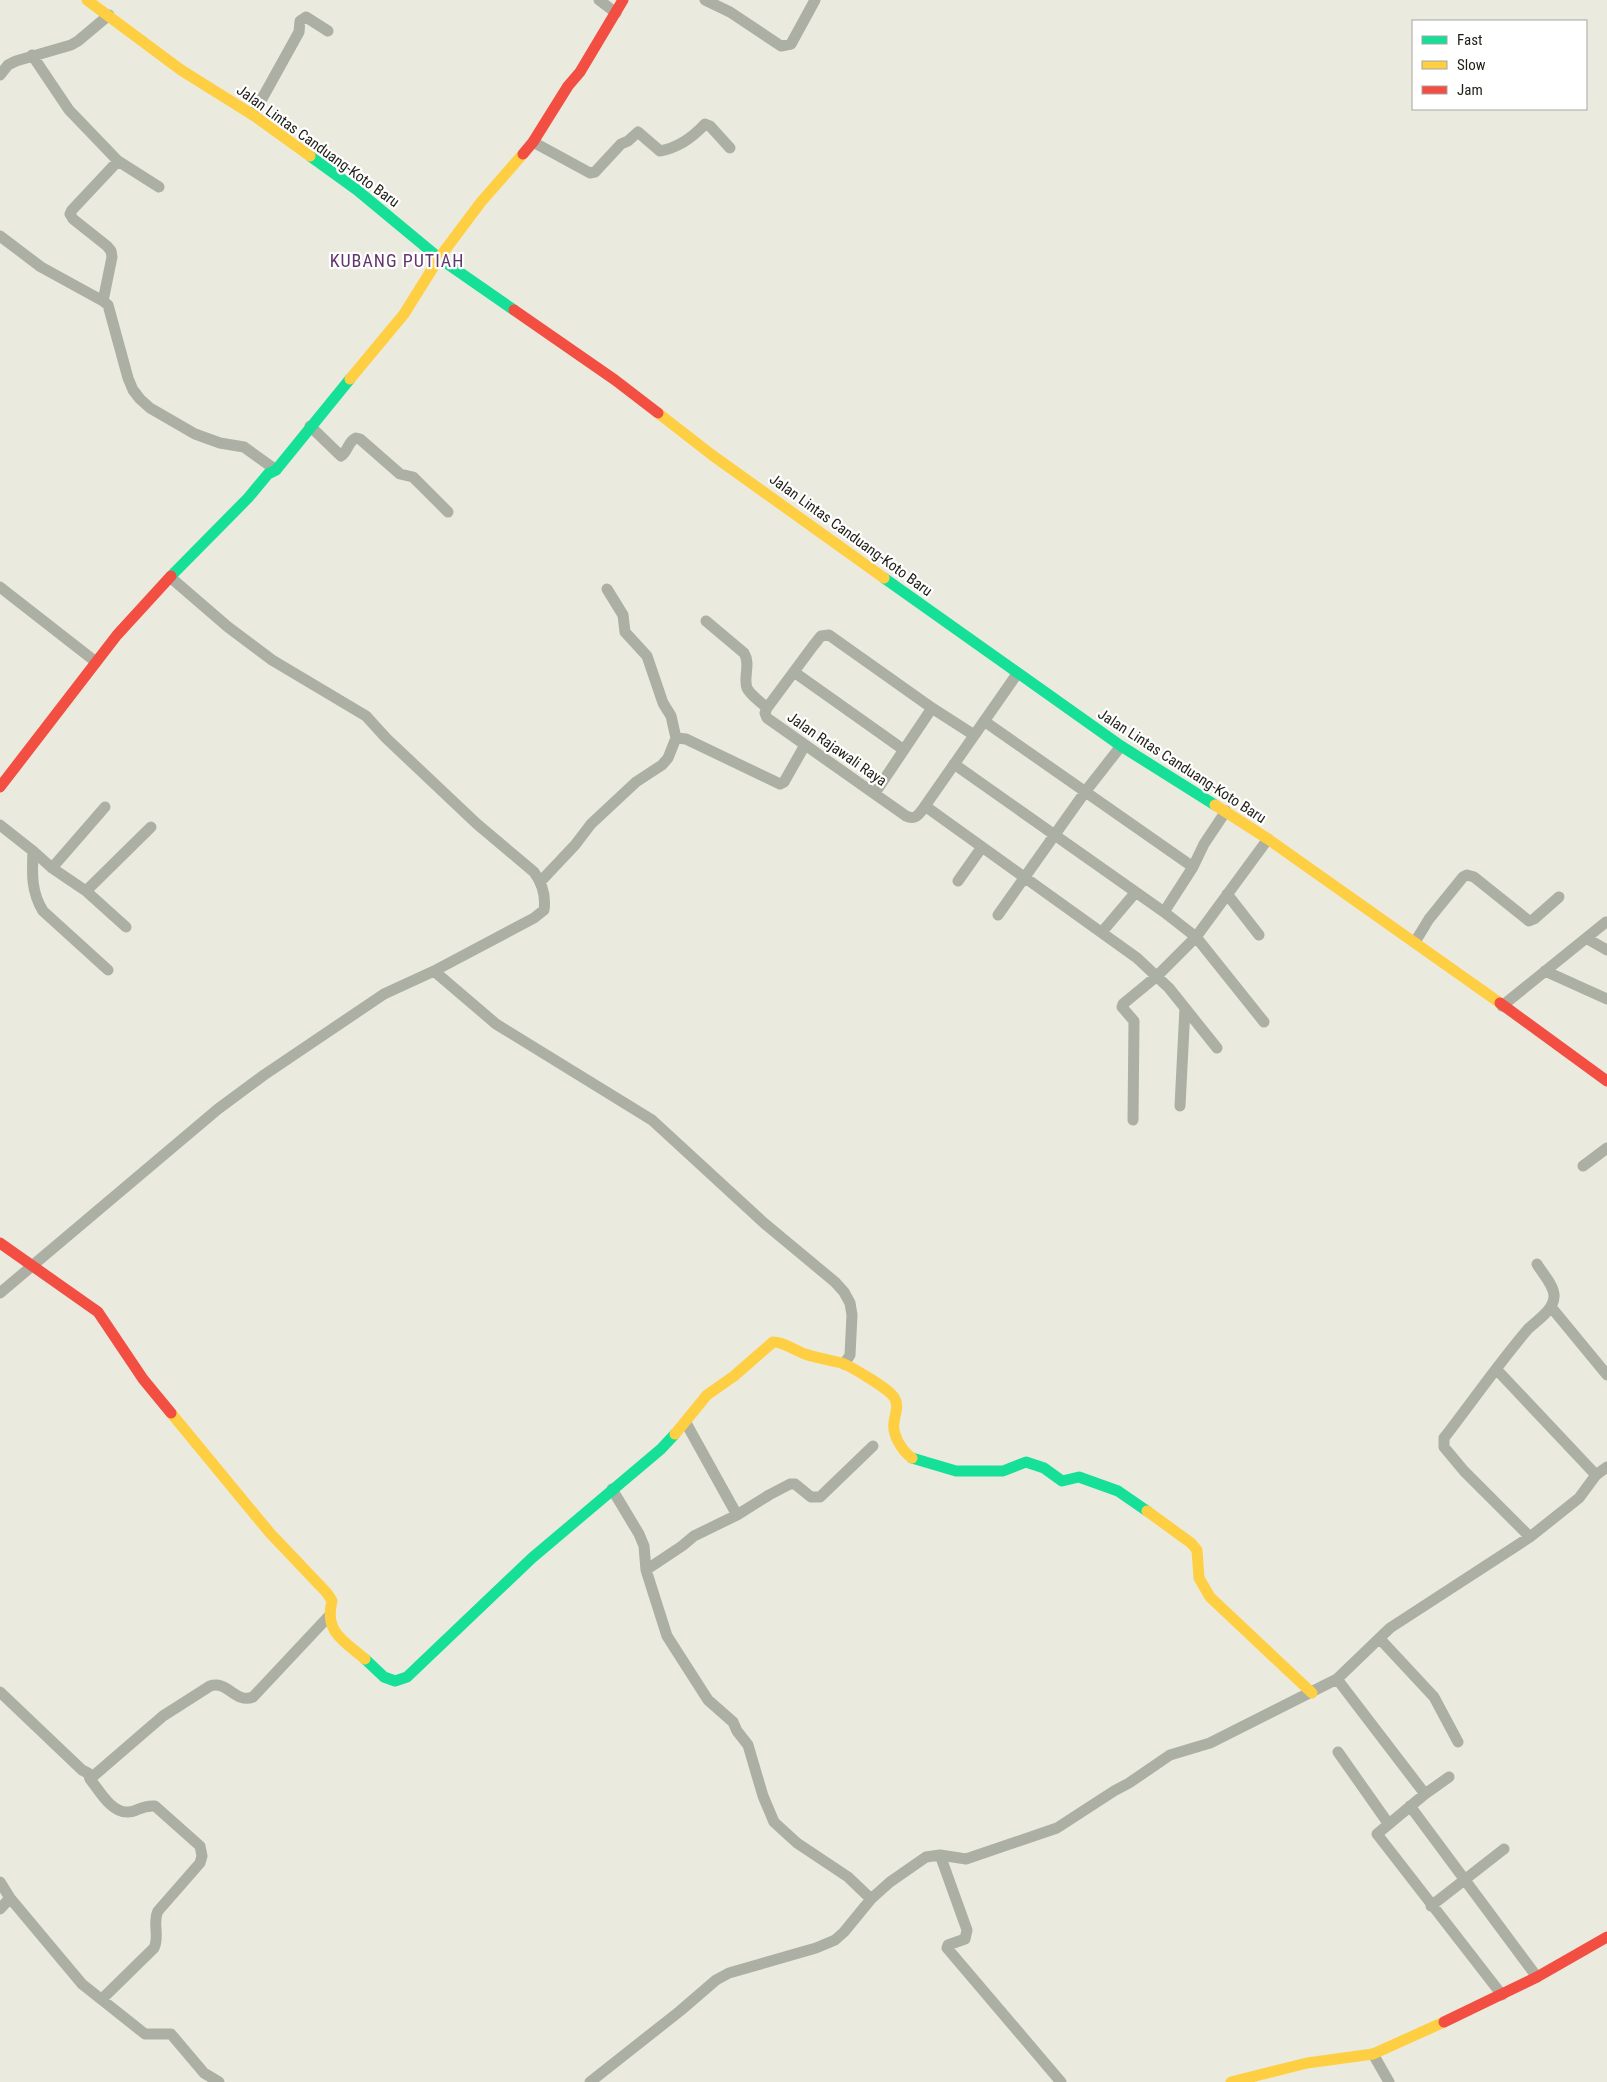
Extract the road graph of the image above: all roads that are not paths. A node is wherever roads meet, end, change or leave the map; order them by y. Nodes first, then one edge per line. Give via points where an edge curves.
1 (87, 0) edge
2 (599, 0) edge
3 (623, 0) edge
4 (705, 0) edge
5 (816, 0) edge
6 (616, 13) junction
7 (109, 15) junction
8 (328, 31) dead end
9 (32, 55) junction
10 (0, 75) edge
11 (253, 115) junction
12 (533, 142) junction
13 (730, 148) dead end
14 (118, 161) junction
15 (159, 187) dead end
16 (0, 236) edge
17 (439, 258) junction
18 (103, 301) junction
19 (310, 426) junction
20 (276, 470) junction
21 (448, 512) dead end
22 (170, 577) junction
23 (0, 587) edge
24 (607, 589) dead end
25 (706, 621) dead end
26 (96, 662) junction
27 (794, 672) junction
28 (1018, 674) junction
29 (767, 708) junction
30 (932, 708) junction
31 (984, 721) junction
32 (974, 735) junction
33 (676, 738) junction
34 (806, 745) junction
35 (1121, 746) junction
36 (904, 750) junction
37 (954, 764) junction
38 (0, 788) edge
39 (1085, 792) junction
40 (875, 793) junction
41 (925, 806) junction
42 (105, 807) dead end
43 (1226, 811) junction
44 (0, 825) edge
45 (151, 827) dead end
46 (1055, 836) junction
47 (1268, 839) junction
48 (982, 847) junction
49 (33, 851) junction
50 (52, 868) junction
51 (1193, 868) junction
52 (1026, 877) junction
53 (540, 881) junction
54 (958, 881) dead end
55 (86, 890) junction
56 (1135, 893) junction
57 (1227, 894) junction
58 (1559, 897) dead end
59 (1164, 912) junction
60 (998, 915) dead end
61 (1606, 922) edge
62 (126, 927) dead end
63 (1102, 932) junction
64 (1259, 935) dead end
65 (1196, 937) junction
66 (1586, 938) junction
67 (1415, 942) junction
68 (1607, 950) edge
69 (108, 970) dead end
70 (434, 971) junction
71 (1545, 971) junction
72 (1157, 976) junction
73 (1607, 999) edge
74 (1502, 1006) junction
75 (1185, 1008) junction
76 (1264, 1022) dead end
77 (1217, 1048) dead end
78 (1607, 1081) edge
79 (1180, 1106) dead end
80 (1133, 1120) dead end
81 (1607, 1148) edge
82 (1583, 1166) dead end
83 (0, 1243) edge
84 (1536, 1264) dead end
85 (34, 1266) junction
86 (0, 1293) edge
87 (1551, 1307) junction
88 (844, 1364) junction
89 (1497, 1370) junction
90 (1607, 1375) edge
91 (686, 1423) junction
92 (873, 1446) dead end
93 (1607, 1467) edge
94 (1596, 1475) junction
95 (612, 1489) junction
96 (737, 1515) junction
97 (1530, 1537) junction
98 (646, 1570) junction
99 (329, 1616) junction
100 (1380, 1639) junction
101 (1337, 1679) junction
102 (0, 1692) edge
103 (1312, 1693) junction
104 (1458, 1742) dead end
105 (1338, 1752) dead end
106 (1449, 1777) dead end
107 (90, 1779) junction
108 (1425, 1794) junction
109 (1410, 1806) junction
110 (1388, 1824) junction
111 (1504, 1849) dead end
112 (940, 1855) junction
113 (1465, 1880) junction
114 (0, 1882) edge
115 (10, 1898) junction
116 (871, 1899) junction
117 (1431, 1906) junction
118 (0, 1909) edge
119 (1607, 1937) edge
120 (1537, 1977) junction
121 (1502, 1995) junction
122 (103, 1998) junction
123 (1373, 2054) junction
124 (219, 2082) edge
125 (590, 2082) edge
126 (1061, 2082) edge
127 (1231, 2082) edge
128 (1389, 2082) edge

1 - 7 street, Jalan Lintas Canduang-Koto Baru
2 - 6 street
3 - 6 street
4 - 5 street via 785,47 791,44
6 - 12 street
7 - 9 street via 78,41
7 - 11 street, Jalan Lintas Canduang-Koto Baru via 181,70
8 - 11 street via 306,17 300,21 299,32
9 - 10 street via 8,65
9 - 14 street via 69,110
11 - 17 street, Jalan Lintas Canduang-Koto Baru via 357,190
12 - 13 street via 590,173 638,132 660,151 671,149 705,124
12 - 17 street via 480,202
14 - 15 street
14 - 18 street via 70,214 112,251
16 - 18 street via 41,267
17 - 19 street via 404,314
17 - 28 street, Jalan Lintas Canduang-Koto Baru via 615,380 712,455
18 - 20 street via 111,312 128,378 140,399 195,434 244,447
19 - 20 street
19 - 21 street via 341,456 353,440 360,439 400,474 413,477
20 - 22 street via 268,474
22 - 26 street
22 - 53 street via 272,660 366,716
23 - 26 street
24 - 33 street via 623,615 625,632 647,656 671,716
25 - 29 street via 744,653 748,691
26 - 38 street
27 - 29 street, Jalan Rajawali Raya
27 - 30 street, Jalan Rajawali Raya via 821,636 829,635
27 - 36 street
28 - 31 street
28 - 35 street, Jalan Lintas Canduang-Koto Baru
29 - 34 street, Jalan Rajawali Raya via 767,718
30 - 32 street, Jalan Rajawali Raya
30 - 36 street
31 - 32 street
31 - 39 street
32 - 37 street
33 - 34 street via 686,738 780,784
33 - 53 street via 662,765 636,782 598,818
34 - 40 street, Jalan Rajawali Raya
35 - 39 street
35 - 43 street, Jalan Lintas Canduang-Koto Baru
36 - 40 street
37 - 41 street
37 - 46 street
39 - 46 street
39 - 51 street
40 - 41 street, Jalan Rajawali Raya via 910,818 917,817
41 - 48 street
42 - 50 street
43 - 47 street, Jalan Lintas Canduang-Koto Baru
43 - 51 street via 1204,844
44 - 49 street
45 - 55 street
46 - 52 street
46 - 56 street
47 - 57 street
47 - 67 street, Jalan Lintas Canduang-Koto Baru
48 - 52 street
48 - 54 street
49 - 50 street
49 - 69 street via 32,876 37,902
50 - 55 street
51 - 59 street
52 - 60 street
52 - 63 street
53 - 70 street via 546,901 544,910
55 - 62 street
56 - 59 street
56 - 63 street
57 - 64 street
57 - 65 street
58 - 67 street via 1529,921 1474,877 1467,875 1429,919
59 - 65 street
61 - 66 street
63 - 72 street
65 - 72 street
65 - 76 street
66 - 68 street
66 - 71 street
67 - 74 street, Jalan Lintas Canduang-Koto Baru
70 - 85 street via 384,994 257,1080 218,1109
70 - 88 street via 496,1024 652,1120 764,1223 835,1282 850,1303 852,1315 850,1355
71 - 73 street
71 - 74 street
72 - 75 street
72 - 80 street via 1122,1007 1134,1021
74 - 78 street, Jalan Lintas Canduang-Koto Baru
75 - 77 street
75 - 79 street
81 - 82 street
83 - 85 street
84 - 87 street via 1552,1287
85 - 86 street
85 - 99 street via 98,1312 144,1379 270,1533 327,1593 332,1601
87 - 89 street via 1505,1356
87 - 90 street
88 - 91 street via 773,1342 707,1395
88 - 103 street via 894,1397 898,1410 893,1424 898,1441 912,1458 956,1471 1003,1471 1026,1462 1044,1468 1062,1481 1079,1477 1118,1491 1191,1543 1197,1550 1199,1578 1210,1597
89 - 94 street
89 - 97 street via 1444,1438 1444,1447
91 - 95 street
91 - 96 street
92 - 96 street via 820,1497 811,1497 795,1484 790,1484
93 - 94 street
94 - 97 street via 1579,1498
95 - 98 street via 642,1540
95 - 99 street via 532,1558 407,1676 395,1681 384,1677 335,1632
96 - 98 street via 694,1536
97 - 100 street via 1390,1628
98 - 116 street via 667,1636 708,1700 733,1722 748,1745 774,1822 797,1843 848,1877
99 - 107 street via 252,1697 240,1698 222,1686 210,1686 163,1716
100 - 101 street
100 - 104 street via 1434,1697
101 - 103 street
101 - 108 street
102 - 107 street via 88,1773
103 - 112 street via 1210,1743 1170,1755 1057,1828 966,1859
105 - 110 street
106 - 108 street
107 - 122 street via 115,1809 129,1813 155,1806 200,1846 202,1856 200,1864 158,1911 154,1948
108 - 109 street
109 - 110 street
109 - 113 street
110 - 117 street via 1377,1834
111 - 113 street
112 - 116 street via 920,1861
112 - 126 street via 967,1930 965,1939 946,1948
113 - 117 street
113 - 120 street
114 - 115 street
115 - 118 street
115 - 122 street via 82,1984
116 - 125 street via 836,1940 729,1973 716,1980
117 - 121 street
119 - 120 street
120 - 121 street
121 - 123 street via 1423,2034
122 - 124 street via 145,2034 171,2034 204,2073
123 - 127 street via 1307,2063
123 - 128 street

